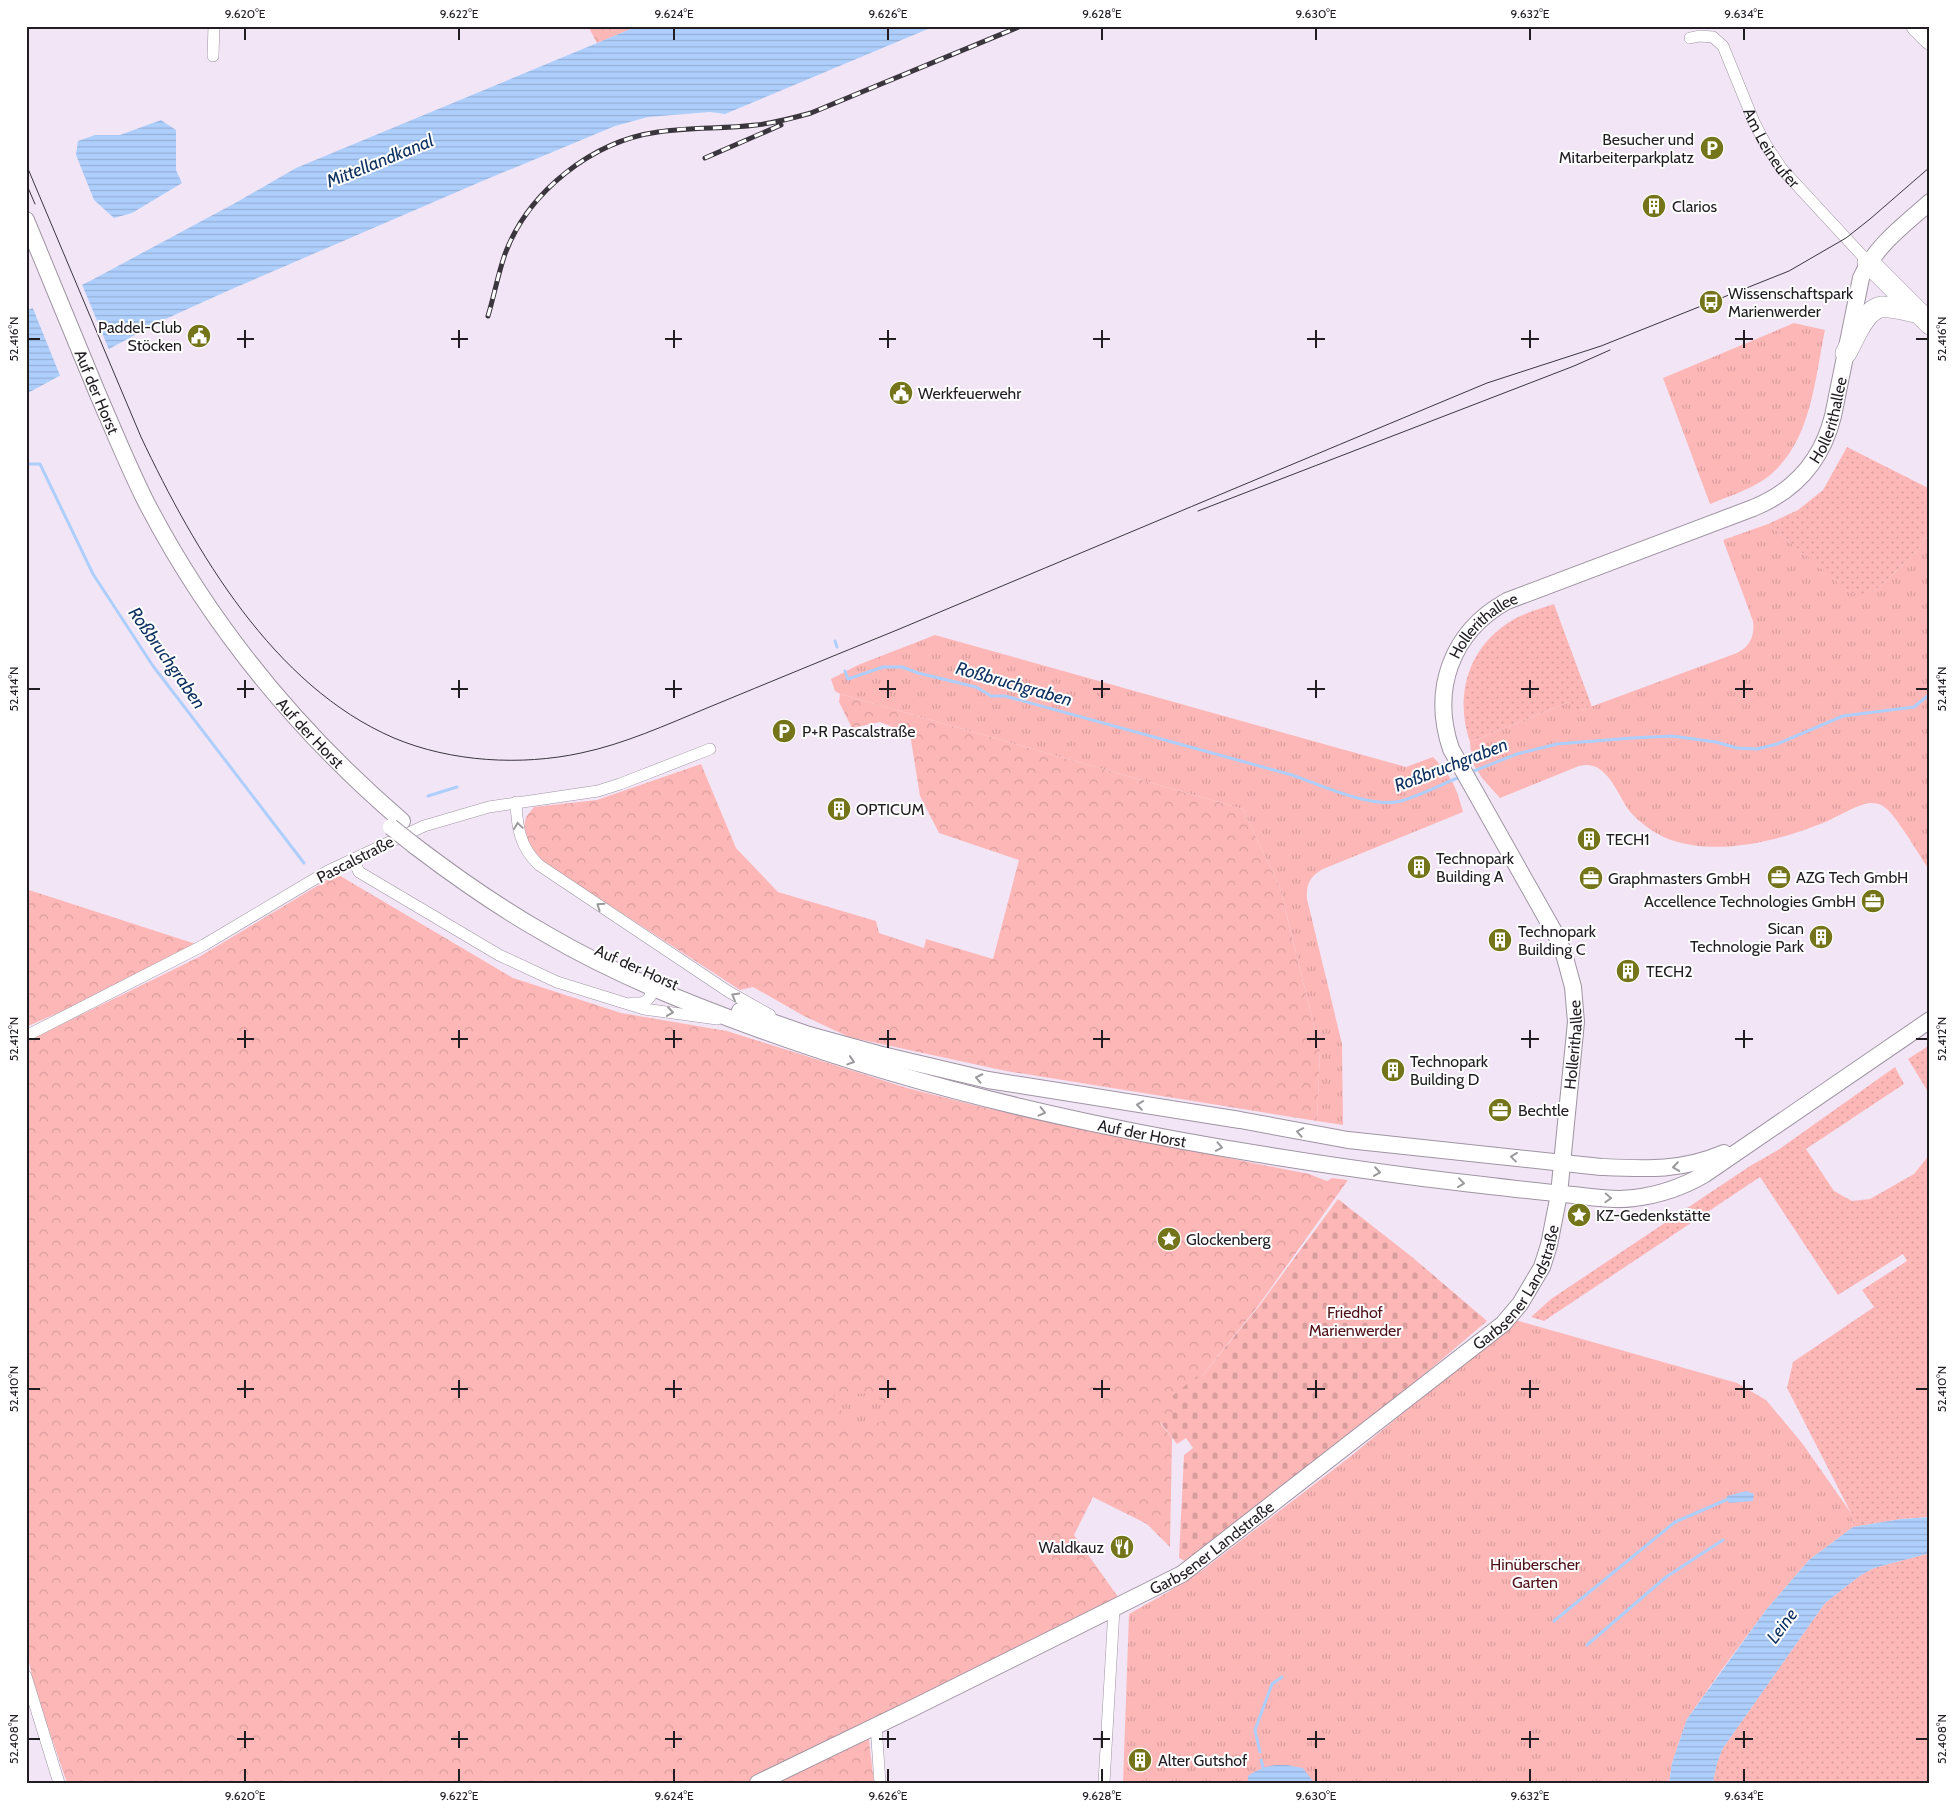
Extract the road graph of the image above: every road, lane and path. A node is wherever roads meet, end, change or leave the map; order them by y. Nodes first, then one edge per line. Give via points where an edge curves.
1 (214, 26) edge
2 (1917, 26) edge
3 (1690, 38) dead end
4 (1930, 39) edge
5 (213, 56) dead end
6 (1930, 202) edge
7 (26, 220) edge
8 (26, 249) edge
9 (1868, 262) junction
10 (46, 283) junction
11 (1923, 318) edge
12 (1846, 353) junction
13 (710, 749) dead end
14 (516, 802) junction
15 (421, 844) junction
16 (353, 859) junction
17 (649, 986) junction
18 (622, 1002) junction
19 (1930, 1020) edge
20 (736, 1021) junction
21 (810, 1035) junction
22 (26, 1036) edge
23 (1768, 1129) junction
24 (1562, 1163) junction
25 (1559, 1194) junction
26 (1114, 1609) junction
27 (27, 1682) edge
28 (876, 1725) junction
29 (59, 1783) edge
30 (758, 1783) edge
31 (880, 1783) edge
32 (1104, 1783) edge

1 - 5 street
2 - 4 highway
3 - 9 street, Am Leineufer via 1713,37 1723,46 1754,122 1782,169
6 - 9 street
7 - 10 street, Auf der Horst
8 - 10 street, Auf der Horst
9 - 11 highway
9 - 12 street, Hollerithallee
10 - 15 street, Auf der Horst via 84,375 146,501 192,582 229,637 295,718 396,824
11 - 12 highway via 1891,308 1872,311
12 - 24 street, Hollerithallee via 1826,439 1810,468 1786,490 1753,508 1498,606 1474,626 1452,662 1444,694 1444,717 1451,749 1550,922 1569,970 1576,1030
13 - 14 street, Pascalstraße via 598,791
14 - 16 street, Pascalstraße via 424,826
21 -> 14 street, Auf der Horst via 728,992 539,865 525,849 520,836
15 - 17 street, Auf der Horst via 490,901 548,936
15 - 21 street, Auf der Horst via 586,944 656,977
16 - 18 street, Auf der Horst via 359,872 499,955 557,982
16 - 22 street, Pascalstraße via 204,945
17 - 18 street, Auf der Horst via 651,995 645,1002
17 - 20 street, Auf der Horst
18 -> 20 street, Auf der Horst via 644,1009
19 - 23 street
20 -> 25 street, Auf der Horst via 876,1068 1048,1114 1234,1150
24 -> 21 street, Auf der Horst via 1348,1140 1050,1091 934,1068
23 -> 24 street via 1722,1154 1693,1164 1662,1169
25 -> 23 street via 1634,1198 1667,1191 1705,1174
24 - 25 street, Garbsener Landstraße
25 - 26 street, Garbsener Landstraße via 1542,1267 1520,1304 1503,1324 1194,1566
26 - 28 street, Garbsener Landstraße
26 - 32 street
27 - 29 street
28 - 30 street, Garbsener Landstraße
28 - 31 street

